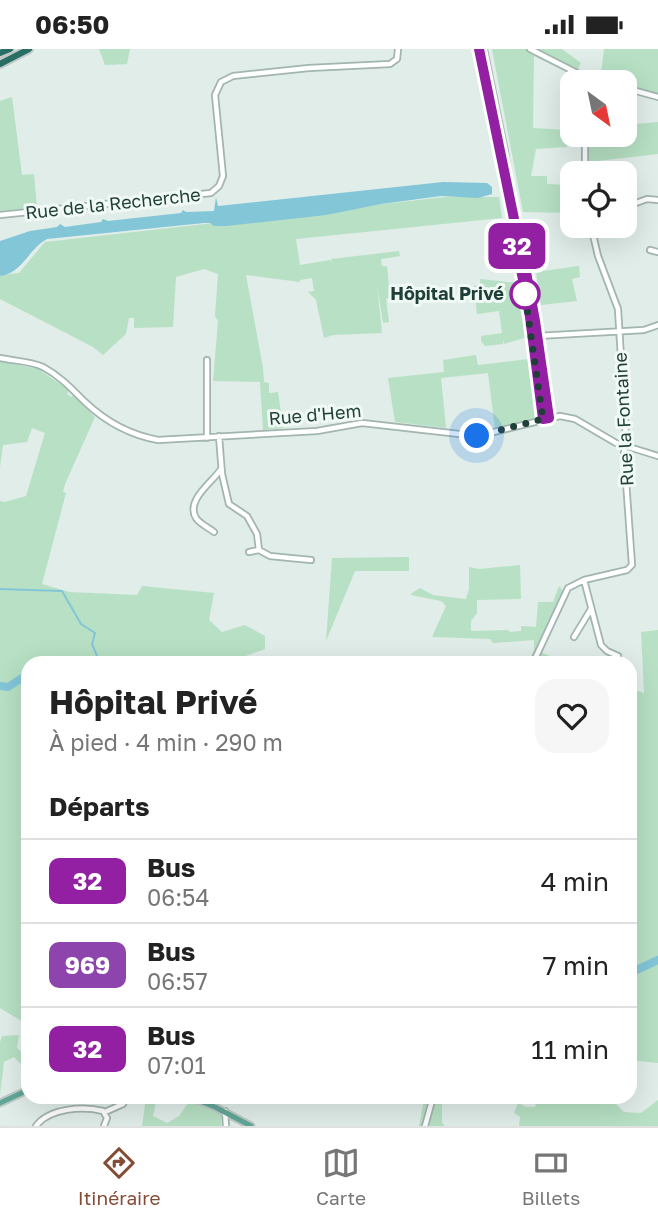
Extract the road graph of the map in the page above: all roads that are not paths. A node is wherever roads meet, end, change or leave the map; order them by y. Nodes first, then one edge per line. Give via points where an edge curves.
1 (10, 49) edge
2 (29, 49) edge
3 (398, 49) edge
4 (478, 49) edge
5 (484, 49) edge
6 (530, 49) edge
7 (0, 53) edge
8 (0, 64) edge
9 (570, 70) edge
10 (637, 91) edge
11 (658, 97) edge
12 (501, 161) junction
13 (658, 200) edge
14 (637, 203) edge
15 (0, 215) edge
16 (594, 238) edge
17 (650, 250) dead end
18 (658, 253) edge
19 (658, 325) edge
20 (620, 331) junction
21 (535, 337) junction
22 (0, 358) edge
23 (206, 360) dead end
24 (546, 418) junction
25 (219, 436) junction
26 (207, 437) junction
27 (625, 446) junction
28 (658, 456) edge
29 (222, 469) junction
30 (214, 533) dead end
31 (259, 550) junction
32 (249, 552) dead end
33 (311, 561) dead end
34 (584, 580) junction
35 (591, 608) junction
36 (574, 637) dead end
37 (536, 656) edge
38 (618, 656) dead end
39 (21, 1093) edge
40 (0, 1103) edge
41 (123, 1104) dead end
42 (208, 1104) edge
43 (431, 1104) edge
44 (225, 1111) junction
45 (105, 1112) junction
46 (36, 1126) edge
47 (104, 1126) edge
48 (226, 1126) edge
49 (251, 1126) edge
50 (425, 1126) edge

1 - 7 highway
2 - 8 highway
3 - 15 street, Rue de la Recherche via 397,59 390,64 307,68 231,76 223,81 215,95 223,176 211,193
4 - 12 street
5 - 12 street
6 - 9 street
10 - 11 street
12 - 21 street
13 - 14 street
16 - 20 street, Rue la Fontaine via 618,306
17 - 18 street
19 - 20 street
20 - 21 street
20 - 27 street, Rue la Fontaine
21 - 24 street
22 - 26 street, Rue d'Hem via 46,369 96,411 137,435 165,441
23 - 26 street
24 - 25 street, Rue d'Hem via 477,436 362,423 317,431
24 - 27 street, Rue d'Hem via 572,418
25 - 26 street, Rue d'Hem
25 - 29 street
27 - 28 street, Rue d'Hem
27 - 34 street, Rue la Fontaine via 631,566
29 - 30 street via 201,492 195,509 198,520
29 - 31 street via 229,504 247,516
31 - 32 street
31 - 33 street via 270,556
34 - 35 street
34 - 37 street, Rue la Fontaine via 568,588
35 - 36 street
35 - 38 street via 601,645
39 - 40 main road
41 - 45 street
42 - 44 main road
43 - 50 street
44 - 48 street
44 - 49 main road
45 - 46 street via 71,1109
45 - 47 street

